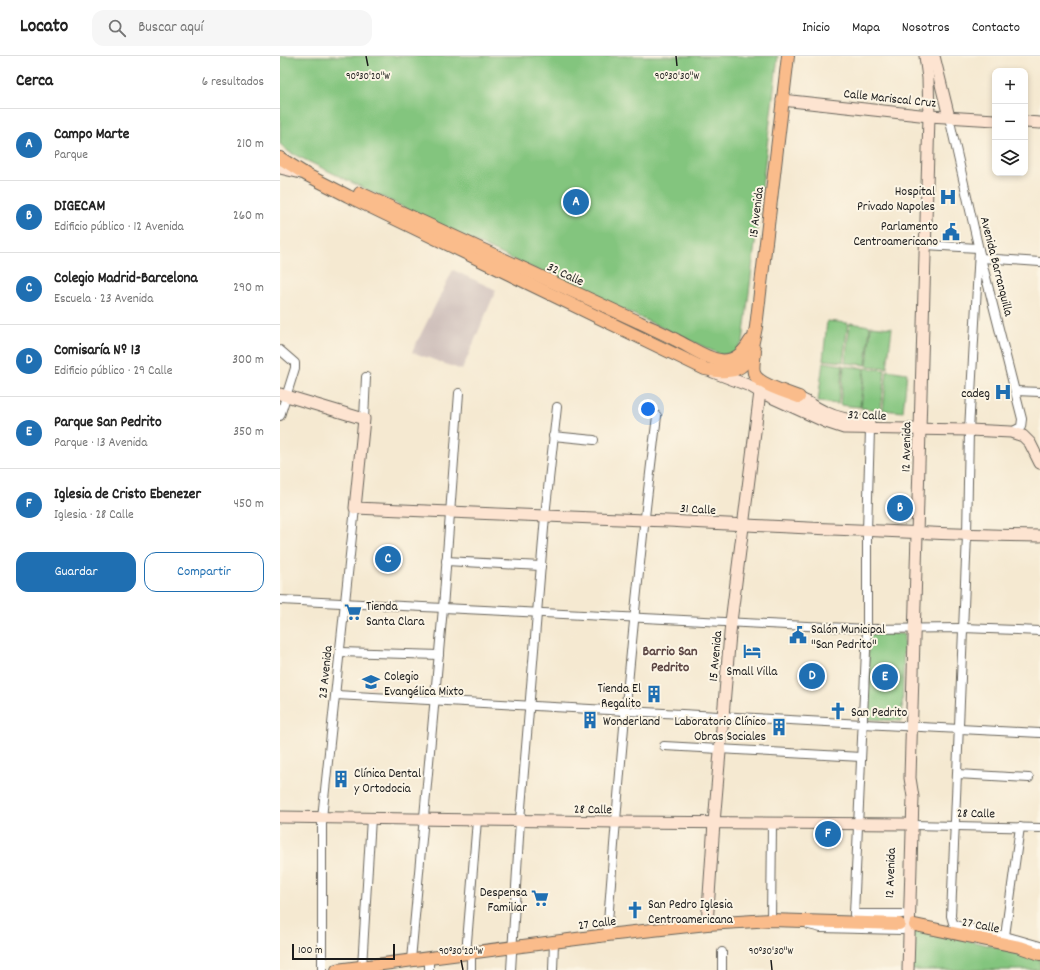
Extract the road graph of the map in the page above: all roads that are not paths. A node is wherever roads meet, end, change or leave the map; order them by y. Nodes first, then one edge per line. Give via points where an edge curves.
1 (788, 56) edge
2 (925, 56) edge
3 (934, 59) edge
4 (782, 100) junction
5 (930, 116) junction
6 (949, 117) junction
7 (992, 120) edge
8 (1028, 122) edge
9 (1040, 122) edge
10 (280, 150) edge
11 (280, 158) edge
12 (280, 168) edge
13 (307, 175) junction
14 (925, 246) junction
15 (979, 252) junction
16 (1040, 262) edge
17 (756, 327) junction
18 (280, 350) edge
19 (705, 369) junction
20 (366, 378) dead end
21 (755, 389) junction
22 (1015, 391) junction
23 (1040, 392) edge
24 (459, 393) dead end
25 (283, 395) edge
26 (799, 397) junction
27 (557, 407) dead end
28 (280, 416) edge
29 (658, 416) dead end
30 (364, 419) junction
31 (870, 428) junction
32 (920, 429) junction
33 (969, 430) junction
34 (1011, 432) junction
35 (553, 436) junction
36 (594, 440) dead end
37 (1040, 463) edge
38 (355, 508) junction
39 (450, 512) junction
40 (545, 516) junction
41 (644, 520) junction
42 (743, 525) junction
43 (867, 531) junction
44 (917, 533) junction
45 (967, 534) junction
46 (1040, 536) edge
47 (446, 561) junction
48 (541, 566) junction
49 (280, 600) edge
50 (345, 603) junction
51 (443, 608) junction
52 (537, 612) junction
53 (634, 617) junction
54 (731, 622) junction
55 (867, 628) junction
56 (914, 628) junction
57 (963, 628) junction
58 (1040, 631) edge
59 (340, 652) junction
60 (439, 654) junction
61 (336, 695) junction
62 (435, 701) junction
63 (529, 706) junction
64 (625, 711) junction
65 (723, 716) junction
66 (863, 724) junction
67 (912, 727) junction
68 (958, 729) junction
69 (1040, 733) edge
70 (664, 746) dead end
71 (720, 749) junction
72 (861, 757) junction
73 (957, 774) junction
74 (1029, 778) dead end
75 (280, 817) edge
76 (322, 818) junction
77 (371, 818) junction
78 (425, 819) junction
79 (477, 820) junction
80 (520, 820) junction
81 (615, 822) junction
82 (714, 823) junction
83 (772, 824) junction
84 (857, 824) junction
85 (909, 824) junction
86 (956, 826) junction
87 (1020, 827) junction
88 (1040, 828) edge
89 (771, 920) junction
90 (901, 922) junction
91 (707, 924) junction
92 (915, 925) dead end
93 (607, 935) junction
94 (1005, 936) junction
95 (554, 942) junction
96 (1040, 946) edge
97 (512, 947) junction
98 (1020, 947) junction
99 (1040, 949) edge
100 (722, 952) dead end
101 (469, 953) junction
102 (1040, 954) edge
103 (423, 962) edge
104 (362, 967) junction
105 (322, 970) edge
106 (337, 970) edge
107 (387, 970) edge
108 (471, 970) edge
109 (511, 970) edge
110 (554, 970) edge
111 (722, 970) edge
112 (900, 970) edge
113 (908, 970) edge

1 - 4 main road, 15 Avenida
2 - 5 street
3 - 5 street via 934,105
3 - 6 street, Avenida Barranquilla
4 - 5 street, Calle Mariscal Cruz
4 - 17 main road, 15 Avenida
5 - 6 street, Calle Mariscal Cruz
5 - 14 street, 12 Avenida
6 - 7 street, Calle Mariscal Cruz
6 - 15 street, Avenida Barranquilla
8 - 9 street
10 - 17 main road, 32 Calle via 341,184 710,358 723,361 738,356 746,348
11 - 13 main road, 32 Calle
12 - 13 street
13 - 19 main road, 32 Calle
14 - 15 street
14 - 32 street, 12 Avenida
15 - 16 street
15 - 22 street, Avenida Barranquilla
15 - 33 street
17 - 19 main road, 32 Calle via 751,352 742,366 728,371
17 - 26 main road via 756,378
18 - 25 street via 296,363
19 - 21 street, 32 Calle
20 - 30 street, 23 Avenida
21 - 26 street, 32 Calle via 762,386
21 - 31 street, 32 Calle via 833,425 844,428
21 - 42 street, 15 Avenida
22 - 23 street
22 - 34 street, Avenida Barranquilla via 1022,419 1021,427
24 - 39 street
25 - 28 street
25 - 30 street
26 - 32 street, 32 Calle via 839,418
27 - 35 street
29 - 41 street
30 - 38 street, 23 Avenida
31 - 32 street, 32 Calle
31 - 43 street
32 - 33 street, 32 Calle
32 - 44 street, 12 Avenida
33 - 34 street, 32 Calle
33 - 45 street
34 - 37 street via 1023,436 1030,443
35 - 36 street
35 - 40 street
38 - 39 street, 31 Calle
38 - 50 street, 23 Avenida
39 - 40 street, 31 Calle
39 - 47 street
40 - 41 street, 31 Calle
40 - 48 street
41 - 42 street, 31 Calle
41 - 53 street
42 - 43 street, 31 Calle
42 - 54 street, 15 Avenida
43 - 44 street, 31 Calle
43 - 55 street
44 - 45 street, 31 Calle
44 - 56 street, 12 Avenida
45 - 46 street, 31 Calle
45 - 57 street
47 - 48 street
47 - 51 street
48 - 52 street
49 - 50 street
50 - 51 street
50 - 59 street, 23 Avenida
51 - 52 street
51 - 60 street
52 - 53 street
52 - 63 street
53 - 54 street
53 - 64 street
54 - 55 street
54 - 65 street, 15 Avenida
55 - 56 street
55 - 66 street
56 - 57 street
56 - 67 street, 12 Avenida
57 - 58 street
57 - 68 street
59 - 60 street
59 - 61 street, 23 Avenida
60 - 62 street
61 - 62 street
61 - 76 street, 23 Avenida
62 - 63 street
62 - 78 street
63 - 64 street
63 - 80 street
64 - 65 street
64 - 81 street
65 - 66 street
65 - 71 street, 15 Avenida
66 - 67 street
66 - 72 street
67 - 68 street
67 - 85 street, 12 Avenida via 910,778 906,797
68 - 69 street
68 - 73 street
70 - 71 street
71 - 72 street
71 - 82 street, 15 Avenida
72 - 84 street
73 - 74 street
73 - 86 street
75 - 76 street, 28 Calle
76 - 77 street, 28 Calle
76 - 105 street, 23 Avenida
77 - 78 street, 28 Calle
77 - 104 street
78 - 79 street, 28 Calle
78 - 103 street
79 - 80 street, 28 Calle
79 - 101 street
80 - 81 street, 28 Calle
80 - 97 street
81 - 82 street, 28 Calle
81 - 93 street
82 - 83 street, 28 Calle
82 - 91 street, 15 Avenida
83 - 84 street, 28 Calle
83 - 89 street
84 - 85 street, 28 Calle
84 - 90 street via 854,914
85 - 86 street, 28 Calle
85 - 90 street, 12 Avenida
85 - 113 street, 12 Avenida
86 - 87 street, 28 Calle
86 - 94 street, 27 Calle via 951,916 953,923
87 - 88 street, 28 Calle
87 - 94 street
89 - 90 main road, 27 Calle
89 - 91 main road, 27 Calle
90 - 112 street, 12 Avenida
91 - 93 main road, 27 Calle
92 - 98 main road, 27 Calle
93 - 95 main road, 27 Calle
94 - 96 street, 27 Calle
95 - 97 main road, 27 Calle
95 - 110 street
97 - 101 main road, 27 Calle
97 - 109 street
98 - 99 main road
98 - 102 main road, 27 Calle
100 - 111 street
101 - 103 main road, 27 Calle
101 - 108 street
103 - 104 main road, 27 Calle
103 - 107 street, 27 Calle
104 - 106 main road, 27 Calle

